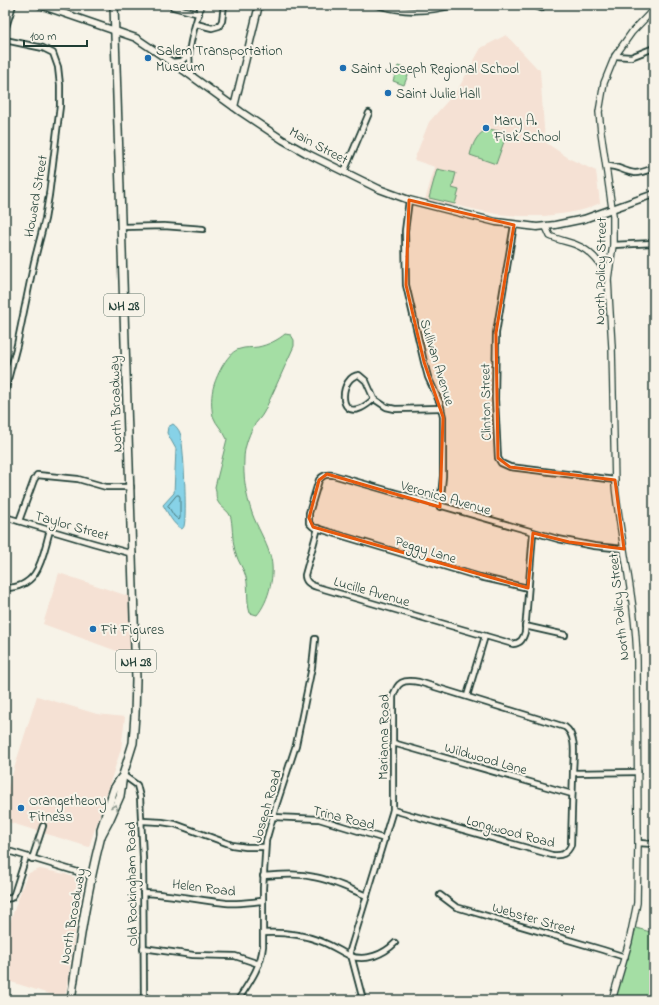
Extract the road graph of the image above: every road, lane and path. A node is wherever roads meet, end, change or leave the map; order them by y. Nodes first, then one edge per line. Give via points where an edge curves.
1 (13, 5) edge
2 (40, 5) edge
3 (114, 5) edge
4 (201, 5) edge
5 (224, 5) edge
6 (259, 5) edge
7 (377, 5) edge
8 (454, 5) edge
9 (533, 5) edge
10 (173, 7) dead end
11 (541, 8) dead end
12 (654, 9) edge
13 (199, 14) junction
14 (196, 24) junction
15 (5, 30) edge
16 (116, 31) junction
17 (5, 40) edge
18 (654, 48) edge
19 (189, 54) junction
20 (615, 56) junction
21 (172, 62) junction
22 (193, 77) junction
23 (234, 107) junction
24 (368, 113) dead end
25 (606, 166) junction
26 (654, 168) edge
27 (344, 172) junction
28 (654, 194) edge
29 (409, 200) junction
30 (612, 209) junction
31 (514, 225) junction
32 (546, 226) junction
33 (122, 228) junction
34 (203, 229) dead end
35 (654, 243) edge
36 (613, 245) junction
37 (608, 279) junction
38 (6, 379) edge
39 (5, 390) edge
40 (374, 399) junction
41 (441, 408) junction
42 (615, 480) junction
43 (131, 487) junction
44 (440, 507) junction
45 (5, 517) edge
46 (19, 521) junction
47 (318, 528) junction
48 (50, 530) junction
49 (533, 533) junction
50 (624, 549) junction
51 (133, 554) junction
52 (5, 588) edge
53 (528, 588) junction
54 (525, 626) junction
55 (565, 635) dead end
56 (485, 636) junction
57 (315, 639) dead end
58 (467, 696) junction
59 (393, 743) junction
60 (638, 772) junction
61 (573, 773) junction
62 (123, 775) junction
63 (572, 794) junction
64 (394, 810) junction
65 (272, 817) junction
66 (142, 821) junction
67 (43, 826) dead end
68 (385, 840) junction
69 (638, 843) junction
70 (654, 844) edge
71 (265, 847) junction
72 (5, 850) edge
73 (26, 857) junction
74 (32, 858) junction
75 (91, 876) junction
76 (263, 876) junction
77 (143, 892) junction
78 (440, 895) dead end
79 (367, 896) junction
80 (5, 899) edge
81 (263, 901) junction
82 (263, 933) junction
83 (395, 943) dead end
84 (143, 948) junction
85 (350, 956) junction
86 (625, 957) junction
87 (259, 964) junction
88 (144, 998) edge
89 (71, 1000) edge
90 (154, 1000) edge
91 (238, 1000) edge
92 (363, 1000) edge
93 (612, 1000) edge

1 - 15 street
2 - 16 main road, Main Street
3 - 16 main road, NH 28
4 - 13 street
5 - 14 street via 219,26 212,28
6 - 23 main road
7 - 8 street via 394,10 418,12
9 - 11 street
10 - 13 street
12 - 20 street, North Policy Street via 632,32
13 - 14 street
14 - 19 street
16 - 21 main road, Main Street via 142,42
16 - 33 main road, North Broadway / NH 28
17 - 38 street, Howard Street via 43,48 53,53 58,67 60,93 47,210
18 - 20 street via 631,57
19 - 21 street via 182,60
19 - 22 street
20 - 25 street, North Policy Street via 604,83 600,103
21 - 22 main road, Main Street
22 - 23 main road, Main Street
23 - 27 main road, Main Street via 283,140
24 - 27 street
25 - 26 street via 614,166 633,173
25 - 30 street, North Policy Street
27 - 29 main road, Main Street
28 - 30 main road, Main Street
29 - 31 main road, Main Street
29 - 41 street, Sullivan Avenue via 405,231 406,285 428,377
30 - 32 main road, Main Street via 584,219
30 - 36 street, North Policy Street
31 - 32 main road, Main Street
31 - 42 street, Clinton Street via 496,333 498,458 501,463 510,467
32 - 37 street via 550,236 575,244 589,252 599,262
33 - 34 street via 160,226
33 - 43 main road, North Broadway / NH 28
35 - 36 street
36 - 37 street, North Policy Street
37 - 42 street, North Policy Street
38 - 39 street, Howard Street
40 - 40 street via 366,381 359,375 354,375 344,391 346,406 358,410
40 - 41 street via 382,406 392,409
41 - 44 street, Sullivan Avenue via 443,476
42 - 50 street, North Policy Street
43 - 46 street via 106,487 78,479 36,475
43 - 51 main road, North Broadway / NH 28
44 - 47 street, Veronica Avenue via 327,474 319,480 309,513 310,523
44 - 49 street, Veronica Avenue
45 - 46 street, Taylor Street
46 - 48 street, Taylor Street
47 - 53 street, Peggy Lane via 480,577
47 - 56 street, Lucille Avenue via 305,575 308,583
48 - 51 street, Taylor Street
48 - 52 street via 35,576 20,586
49 - 50 street, Veronica Avenue via 569,542
49 - 53 street, Lucille Avenue
50 - 60 street, North Policy Street via 636,632
51 - 62 main road, North Broadway / NH 28 via 135,714 132,743
53 - 54 street, Lucille Avenue
54 - 55 street
54 - 56 street, Lucille Avenue via 522,640 516,643
56 - 58 street
57 - 65 street, Joseph Road via 296,745
58 - 59 street, Marianna Road via 414,681 399,684 393,697
58 - 61 street, Marianna Road via 565,727 573,739
59 - 63 street, Wildwood Lane
59 - 64 street, Marianna Road
60 - 61 street
60 - 69 street, North Policy Street
61 - 63 street, Longwood Road
62 - 66 street, Old Rockingham Road via 134,781 139,788
62 - 75 main road, North Broadway / NH 28 via 120,796 101,836
63 - 64 street, Longwood Road via 571,844 562,855 552,855
64 - 68 street, Marianna Road
65 - 68 street, Trina Road via 319,819
65 - 71 street, Joseph Road
66 - 71 street via 175,824 232,845
66 - 77 street, Old Rockingham Road
74 -> 67 street
68 - 79 street, Marianna Road
69 - 70 street
69 - 86 street, North Policy Street via 637,903
71 - 76 street, Joseph Road
72 - 73 street
73 - 74 street
73 - 80 street via 14,894 11,898
74 - 75 street
75 - 89 main road, North Broadway / NH 28
76 - 79 street via 312,876
76 - 81 street, Joseph Road
77 - 81 street, Helen Road via 226,903
77 - 84 street, Old Rockingham Road
78 - 86 street, Webster Street via 456,907
79 - 85 street, Marianna Road
81 - 82 street, Joseph Road
82 - 85 street via 306,936
82 - 87 street, Joseph Road
83 - 85 street via 383,953 371,957
84 - 87 street via 193,955 235,956
84 - 88 street, Old Rockingham Road
85 - 92 street, Marianna Road
86 - 93 street, North Policy Street
87 - 91 street, Joseph Road
88 - 90 street

